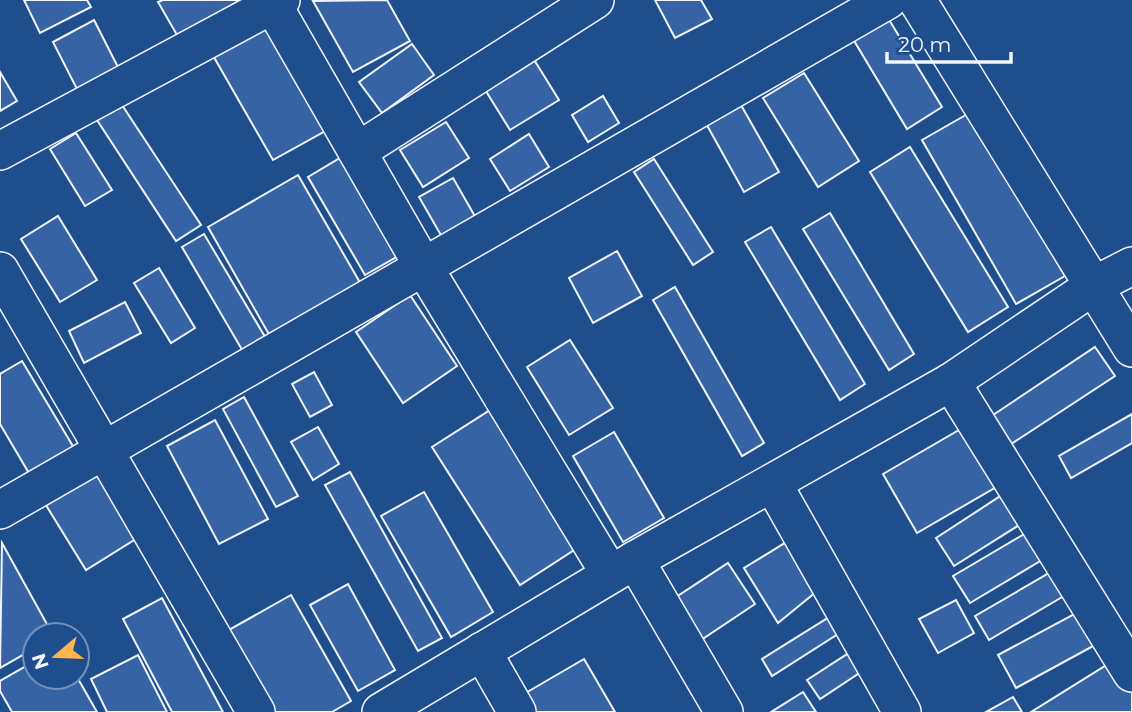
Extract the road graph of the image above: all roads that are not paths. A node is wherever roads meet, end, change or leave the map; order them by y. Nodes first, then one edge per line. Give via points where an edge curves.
1 (595, 0) edge
2 (888, 0) edge
3 (917, 0) edge
4 (274, 2) edge
5 (0, 151) edge
6 (358, 151) junction
7 (423, 266) junction
8 (1132, 266) edge
9 (0, 271) edge
10 (1095, 285) junction
11 (14, 329) edge
12 (1132, 348) edge
13 (951, 382) junction
14 (102, 450) junction
15 (773, 484) junction
16 (0, 510) edge
17 (622, 567) junction
18 (482, 651) junction
19 (1132, 673) edge
20 (256, 712) edge
21 (381, 712) edge
22 (517, 712) edge
23 (724, 712) edge
24 (902, 712) edge

1 - 6 street
2 - 7 street
3 - 10 street
4 - 5 street
4 - 6 street
6 - 7 street
7 - 14 street
7 - 17 street
8 - 10 street
9 - 11 street
10 - 12 street
10 - 13 street
11 - 14 street
13 - 15 street
13 - 19 street
14 - 16 street
14 - 20 street
15 - 17 street
15 - 24 street
17 - 18 street
17 - 23 street
18 - 21 street
18 - 22 street

